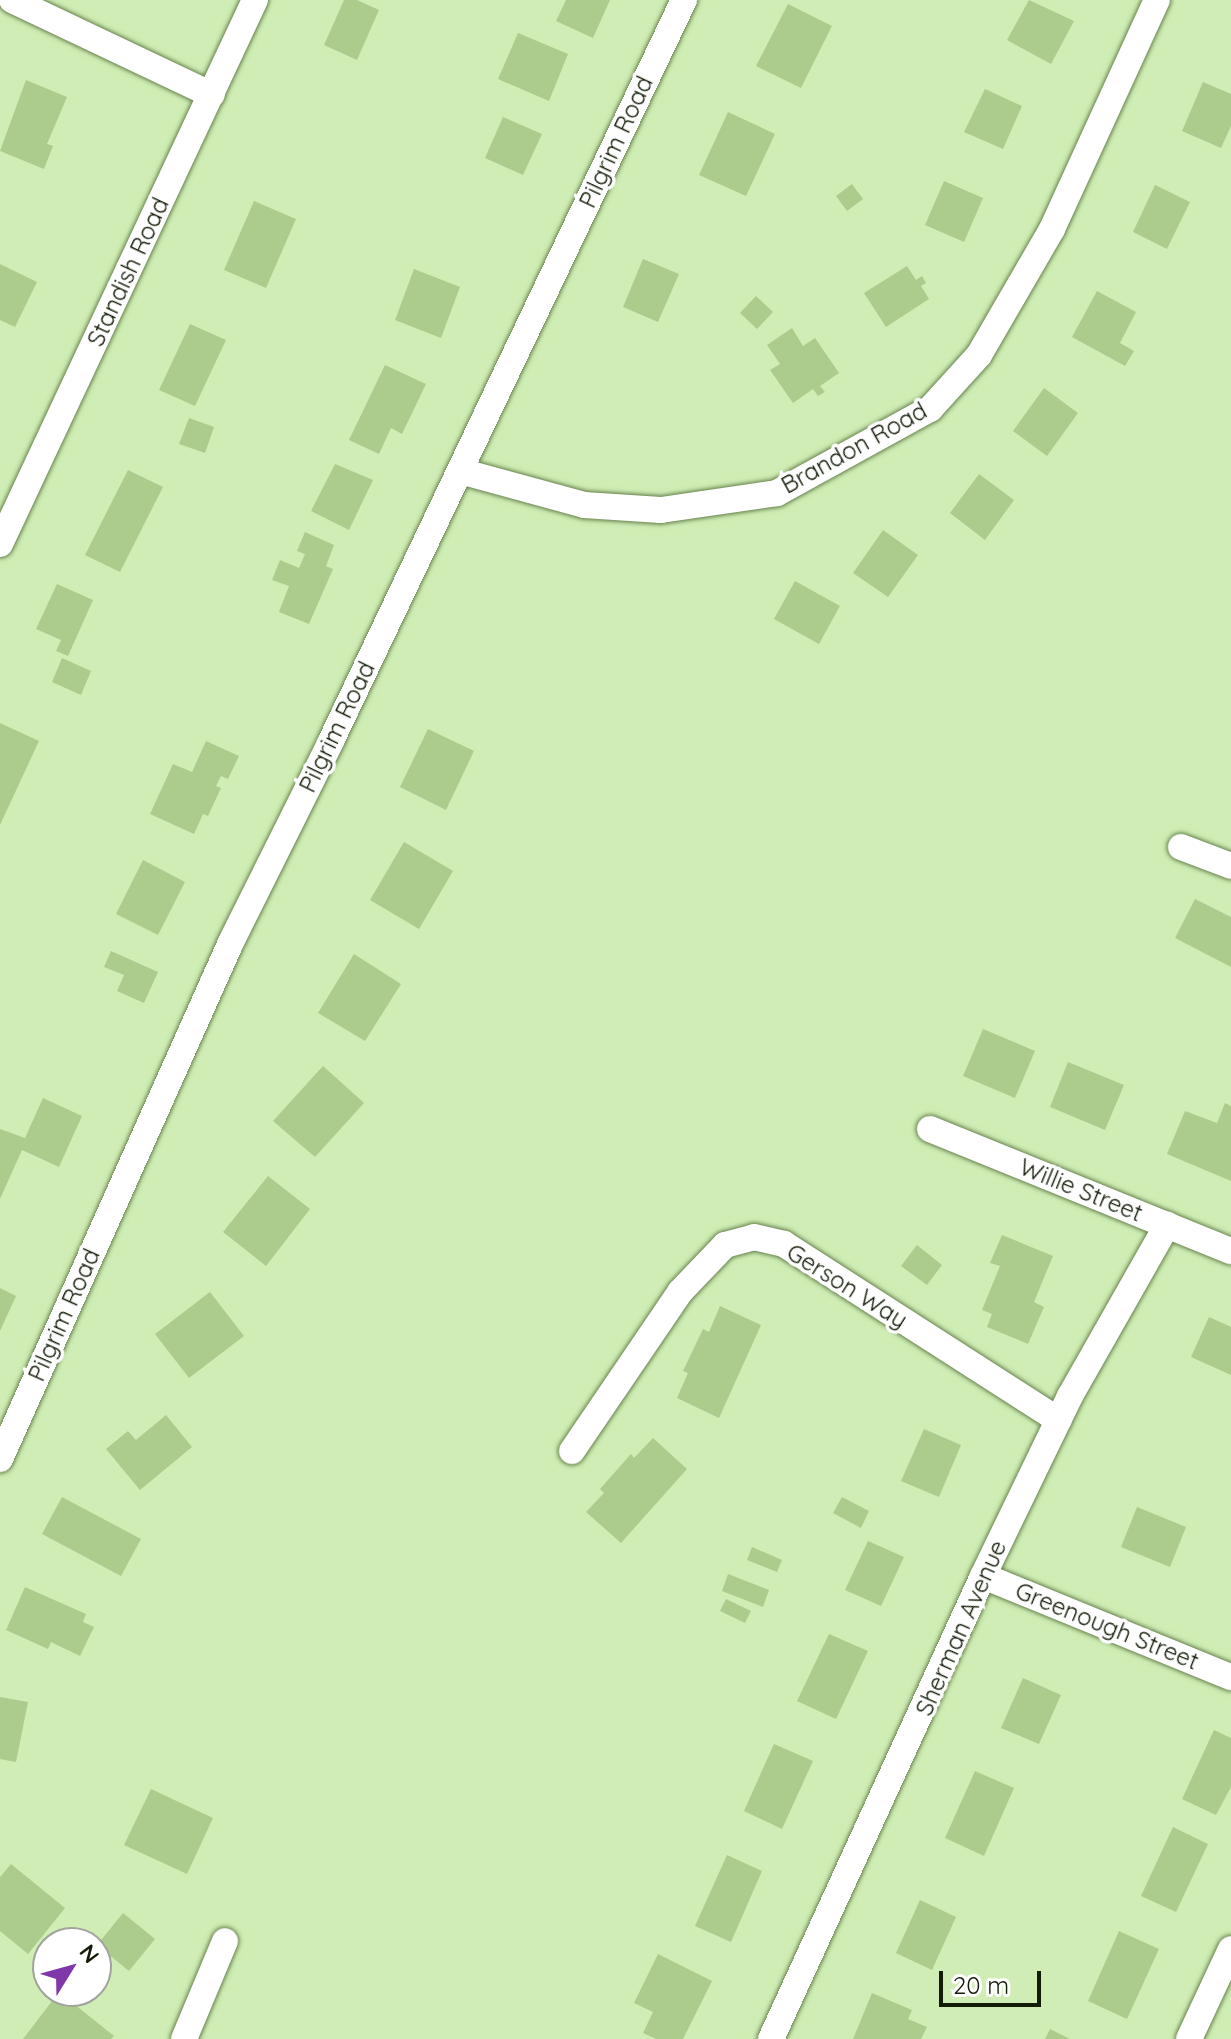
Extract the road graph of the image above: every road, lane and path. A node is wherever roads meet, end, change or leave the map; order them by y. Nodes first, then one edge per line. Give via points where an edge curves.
1 (12, 0) edge
2 (255, 0) edge
3 (684, 0) edge
4 (1157, 0) edge
5 (212, 95) junction
6 (460, 471) junction
7 (0, 544) edge
8 (1181, 847) dead end
9 (1231, 866) edge
10 (930, 1129) dead end
11 (1167, 1225) junction
12 (1231, 1251) edge
13 (1058, 1420) junction
14 (572, 1451) dead end
15 (0, 1459) edge
16 (983, 1576) junction
17 (1231, 1677) edge
18 (225, 1941) dead end
19 (1231, 1949) edge
20 (184, 2039) edge
21 (771, 2039) edge
22 (1189, 2039) edge

1 - 5 street
2 - 5 street, Standish Road
3 - 6 street, Pilgrim Road
4 - 6 street, Brandon Road via 1052,229 979,355 930,409 777,493 661,510 584,505
5 - 7 street, Standish Road
6 - 15 street, Pilgrim Road via 231,942
8 - 9 street
10 - 11 street, Willie Street
11 - 12 street, Willie Street
11 - 13 street, Sherman Avenue
13 - 14 street, Gerson Way via 784,1244 754,1237 725,1245 695,1274
13 - 16 street, Sherman Avenue
16 - 17 street, Greenough Street
16 - 21 street, Sherman Avenue
18 - 20 street
19 - 22 street

